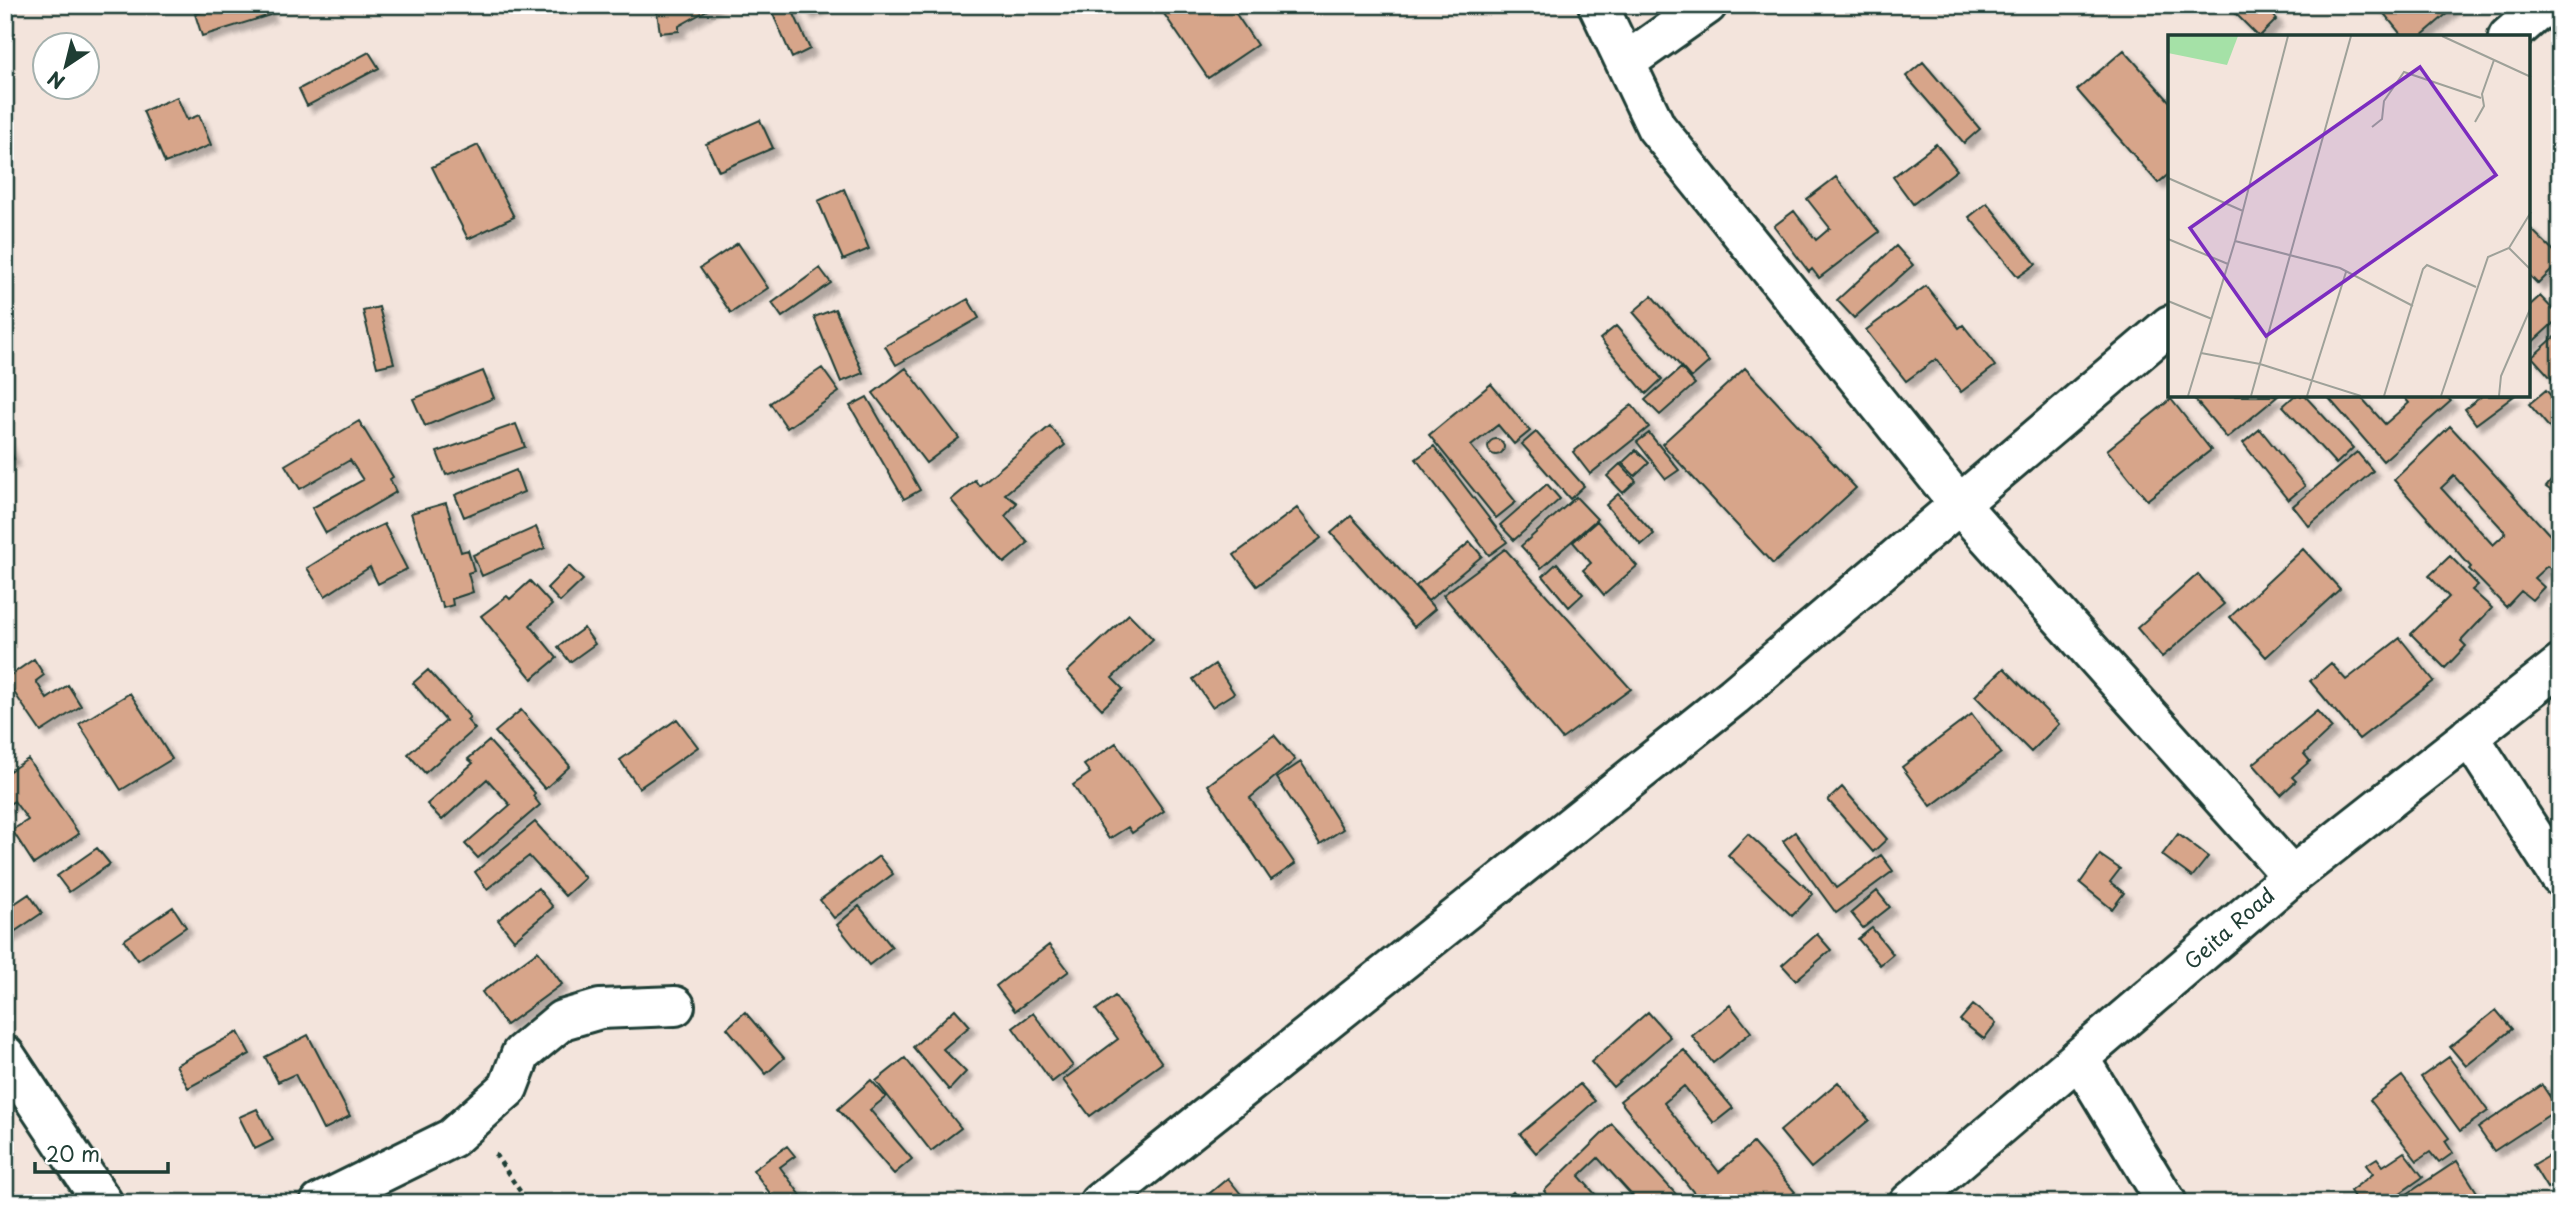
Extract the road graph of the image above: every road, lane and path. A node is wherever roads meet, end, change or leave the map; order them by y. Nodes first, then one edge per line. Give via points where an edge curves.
1 (1598, 5) edge
2 (1707, 5) edge
3 (2545, 5) edge
4 (2510, 35) edge
5 (1626, 62) junction
6 (2168, 326) edge
7 (1959, 505) junction
8 (2560, 665) edge
9 (2469, 736) junction
10 (2292, 876) junction
11 (2560, 877) edge
12 (675, 1006) dead end
13 (5, 1055) edge
14 (2079, 1058) junction
15 (472, 1121) junction
16 (103, 1203) edge
17 (320, 1203) edge
18 (528, 1203) edge
19 (1099, 1203) edge
20 (1909, 1203) edge
21 (2167, 1203) edge

1 - 5 street
2 - 5 street
3 - 4 street
5 - 7 street via 1656,127
6 - 7 street
7 - 10 street
7 - 19 street via 1734,696
8 - 9 street, Geita Road
9 - 10 street, Geita Road
9 - 11 street
10 - 14 street, Geita Road
12 - 15 street via 600,1009 562,1020 521,1054 508,1088
13 - 16 street
14 - 20 street, Geita Road
14 - 21 street
15 - 17 street via 452,1138
15 - 18 path

